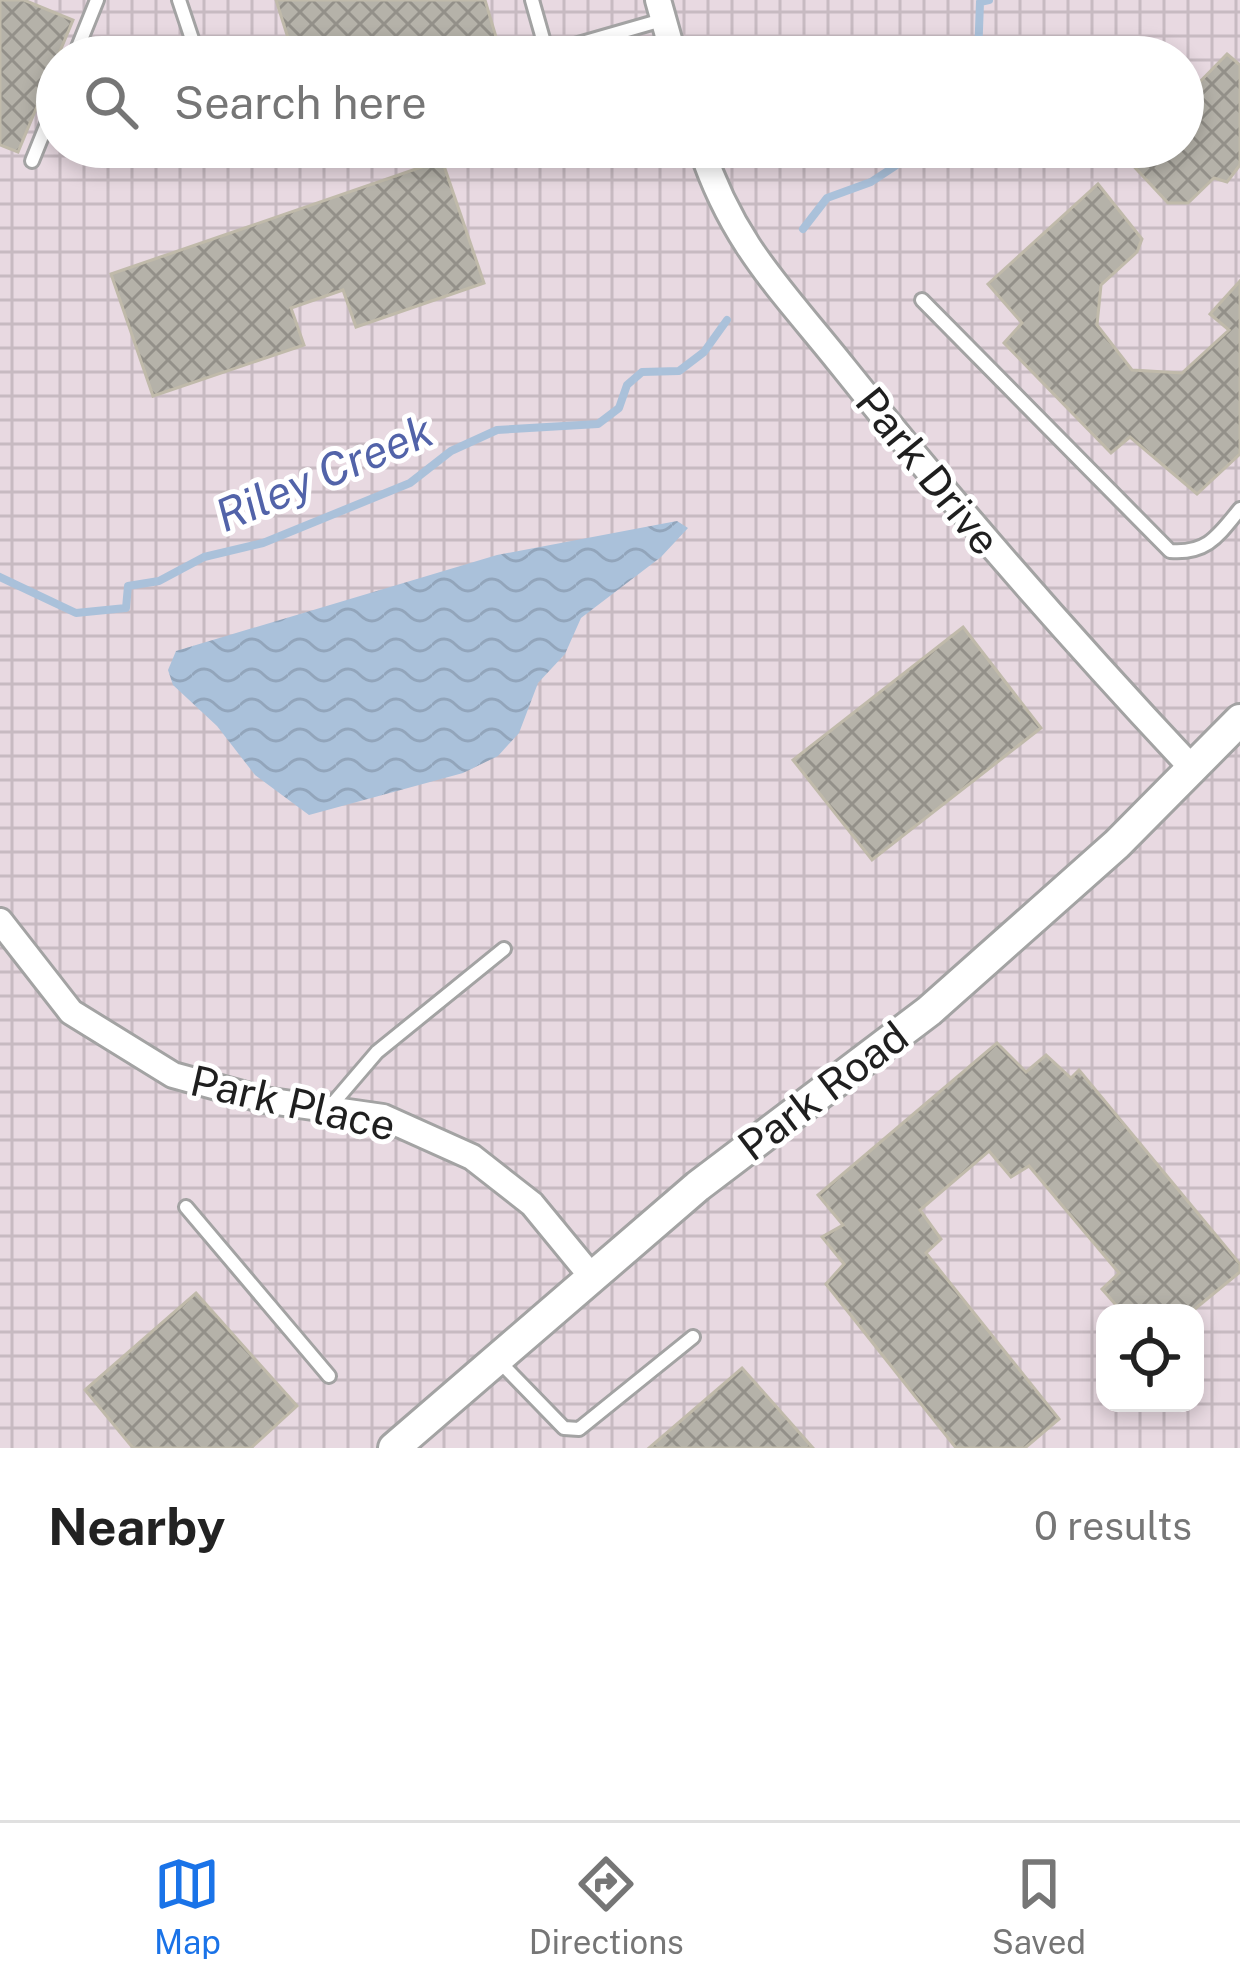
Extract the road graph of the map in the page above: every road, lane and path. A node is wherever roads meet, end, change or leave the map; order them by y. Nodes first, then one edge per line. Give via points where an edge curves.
1 (97, 0) edge
2 (179, 0) edge
3 (532, 0) edge
4 (661, 10) edge
5 (82, 36) edge
6 (191, 36) edge
7 (542, 36) edge
8 (592, 36) edge
9 (36, 150) edge
10 (32, 160) dead end
11 (709, 168) edge
12 (922, 300) dead end
13 (1240, 509) edge
14 (1240, 720) edge
15 (1193, 769) junction
16 (0, 921) edge
17 (504, 949) dead end
18 (328, 1109) junction
19 (186, 1207) dead end
20 (592, 1277) junction
21 (693, 1337) dead end
22 (497, 1359) junction
23 (329, 1376) dead end
24 (394, 1448) edge

1 - 5 lane
2 - 6 lane
3 - 7 lane
4 - 8 lane
9 - 10 lane
11 - 15 street, Park Drive via 735,233 914,460
12 - 13 lane via 1170,551 1212,544
14 - 15 street, Park Road
15 - 20 street, Park Road via 929,1011
16 - 18 street, Park Place via 71,1012 173,1075
17 - 18 lane via 377,1052
18 - 20 street, Park Place via 383,1117 472,1157 532,1204
19 - 23 lane
20 - 22 street, Park Road
21 - 22 lane via 579,1430 564,1428
22 - 24 street, Park Road

